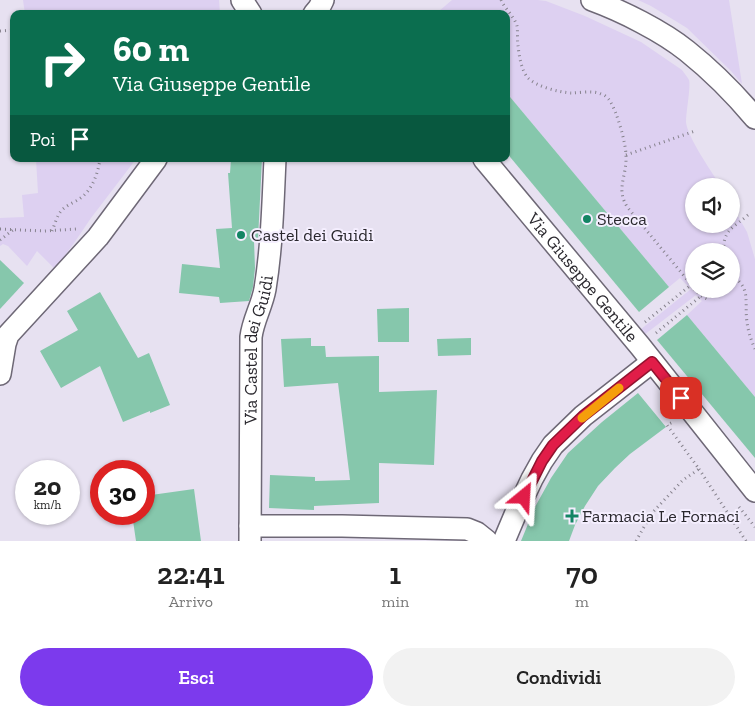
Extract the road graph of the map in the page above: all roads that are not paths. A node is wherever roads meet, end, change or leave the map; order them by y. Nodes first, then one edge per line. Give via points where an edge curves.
1 (592, 0) edge
2 (755, 118) edge
3 (154, 162) edge
4 (275, 162) edge
5 (486, 162) edge
6 (641, 348) junction
7 (1, 365) edge
8 (755, 490) edge
9 (250, 533) edge
10 (487, 541) edge
11 (504, 541) edge

1 - 2 street via 649,27 686,50 736,95
3 - 7 street via 103,231 8,335
4 - 9 street, Via Castel dei Guidi via 265,288 251,337
5 - 6 street, Via Giuseppe Gentile
6 - 8 street, Via Giuseppe Gentile
6 - 11 street via 583,416 553,445 528,488
9 - 10 street via 342,526 467,529

